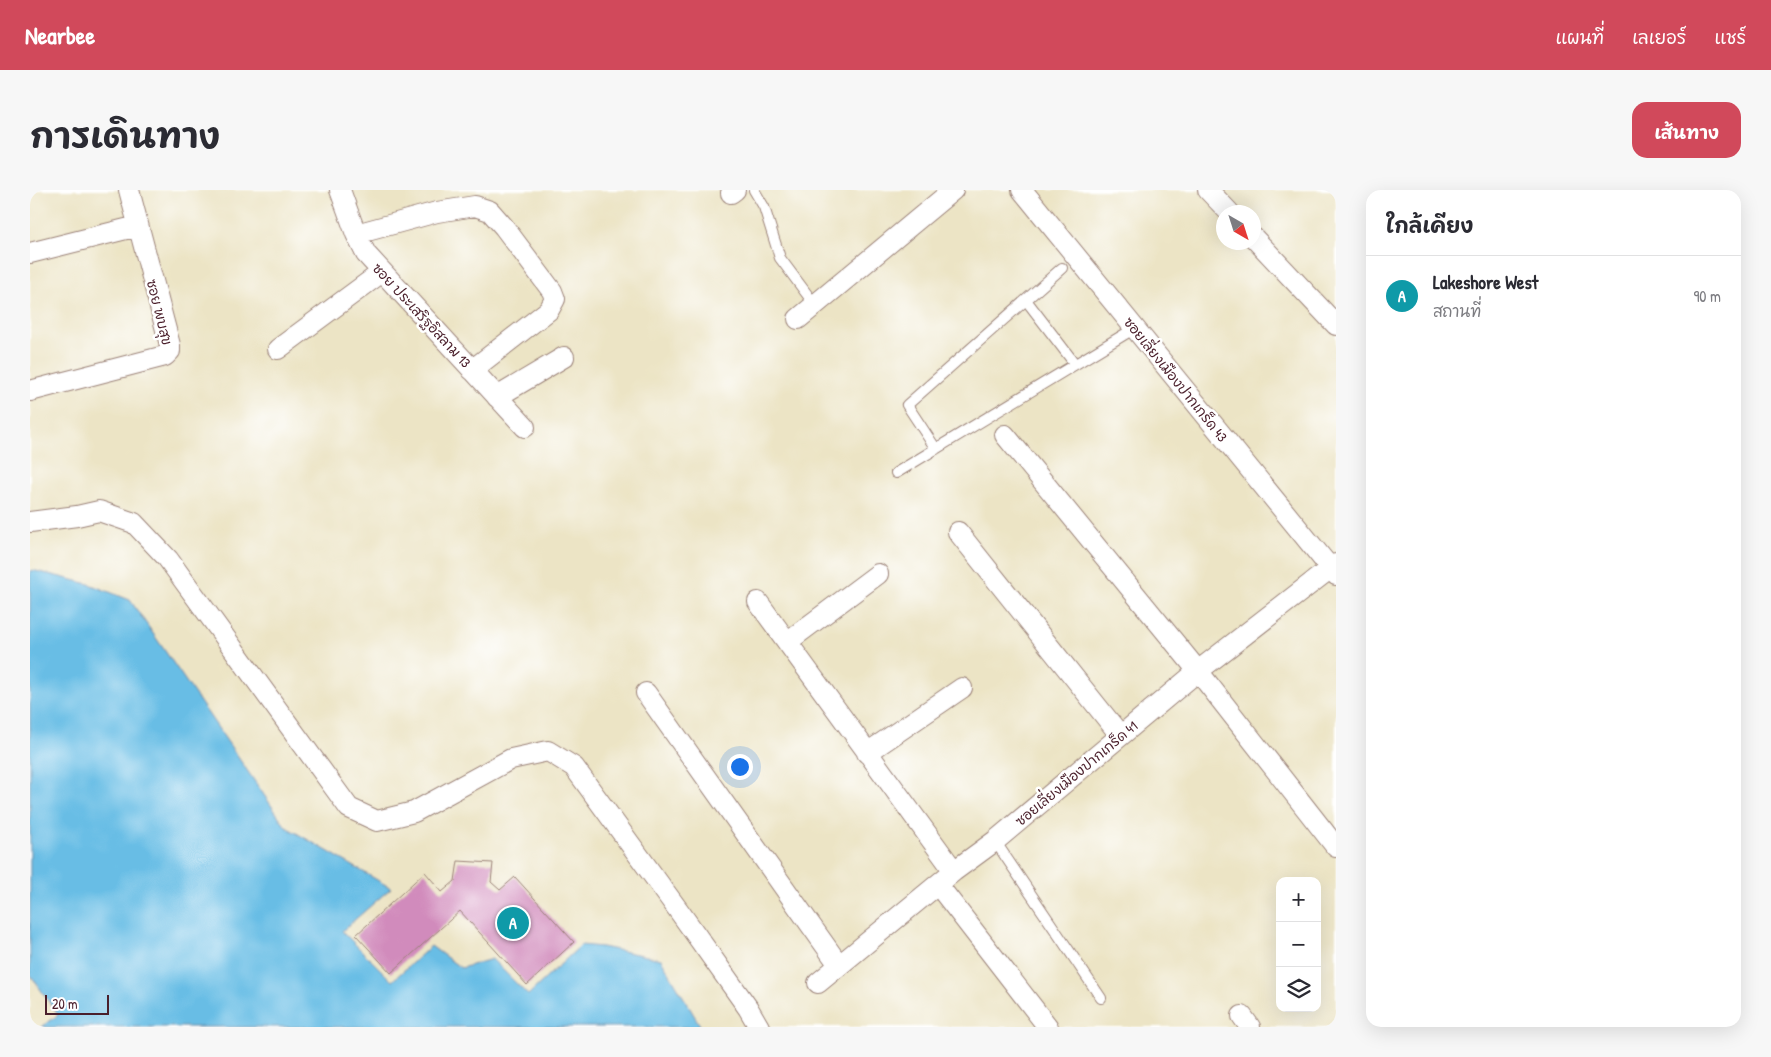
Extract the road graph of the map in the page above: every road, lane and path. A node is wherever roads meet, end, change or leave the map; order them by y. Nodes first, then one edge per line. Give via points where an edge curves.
1 (129, 190) edge
2 (340, 190) edge
3 (754, 190) edge
4 (953, 190) edge
5 (1022, 190) edge
6 (1208, 190) edge
7 (1222, 205) edge
8 (138, 226) junction
9 (356, 234) junction
10 (1261, 245) edge
11 (30, 254) edge
12 (1062, 268) dead end
13 (382, 272) junction
14 (1026, 300) junction
15 (815, 305) junction
16 (798, 319) dead end
17 (1336, 325) edge
18 (1135, 328) junction
19 (278, 349) dead end
20 (564, 357) dead end
21 (1076, 364) junction
22 (472, 370) junction
23 (30, 391) edge
24 (497, 397) junction
25 (525, 427) dead end
26 (1005, 435) dead end
27 (936, 449) junction
28 (896, 473) dead end
29 (30, 522) edge
30 (958, 532) dead end
31 (1334, 569) edge
32 (878, 574) dead end
33 (758, 602) dead end
34 (787, 642) junction
35 (1198, 671) junction
36 (962, 688) dead end
37 (646, 693) dead end
38 (1120, 735) junction
39 (867, 752) junction
40 (995, 841) junction
41 (1336, 846) edge
42 (954, 871) junction
43 (938, 885) junction
44 (839, 965) junction
45 (818, 983) dead end
46 (1101, 998) dead end
47 (758, 1027) edge
48 (1048, 1027) edge

1 - 8 street, ซอย พบสุข
2 - 9 street, ซอย ประเสริฐอิสลาม 13
3 - 15 lane via 764,207 780,258
4 - 15 street
5 - 18 street, ซอยเลี่ยงเมืองปากเกร็ด 43
6 - 7 street
8 - 11 street
8 - 23 street, ซอย พบสุข via 170,351 165,356
9 - 13 street, ซอย ประเสริฐอิสลาม 13 via 366,254
9 - 22 street via 438,212 475,206 490,211 504,227 556,299 549,310
10 - 17 street
12 - 14 lane
13 - 19 street
13 - 22 street, ซอย ประเสริฐอิสลาม 13
14 - 21 lane
14 - 27 lane via 907,405
15 - 16 street
18 - 21 lane
18 - 31 street, ซอยเลี่ยงเมืองปากเกร็ด 43
20 - 24 street
21 - 27 lane
22 - 24 street, ซอย ประเสริฐอิสลาม 13
24 - 25 street, ซอย ประเสริฐอิสลาม 13
26 - 35 street
27 - 28 lane
29 - 47 street via 99,511 134,523 168,559 349,808 377,821 414,812 511,759 548,751 574,766 748,1008
30 - 38 street
31 - 35 street, ซอยเลี่ยงเมืองปากเกร็ด 41
32 - 34 street
33 - 34 street
34 - 39 street
35 - 38 street, ซอยเลี่ยงเมืองปากเกร็ด 41
35 - 41 street
36 - 39 street
37 - 44 street
38 - 40 street, ซอยเลี่ยงเมืองปากเกร็ด 41
39 - 42 street
40 - 42 street, ซอยเลี่ยงเมืองปากเกร็ด 41
40 - 46 lane
42 - 43 street, ซอยเลี่ยงเมืองปากเกร็ด 41
43 - 44 street, ซอยเลี่ยงเมืองปากเกร็ด 41
43 - 48 street
44 - 45 street, ซอยเลี่ยงเมืองปากเกร็ด 41

